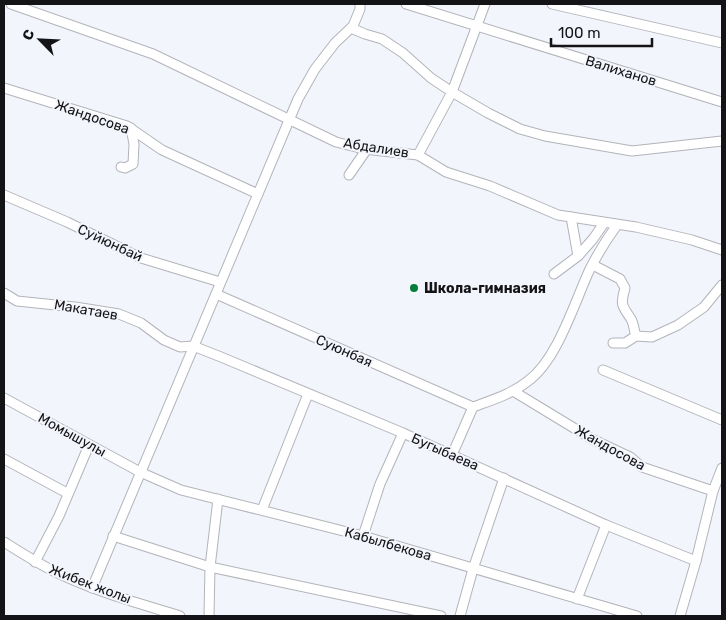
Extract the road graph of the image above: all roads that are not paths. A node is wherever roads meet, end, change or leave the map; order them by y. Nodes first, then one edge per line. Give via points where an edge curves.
1 (11, 4) edge
2 (360, 4) edge
3 (406, 4) edge
4 (484, 4) edge
5 (552, 4) edge
6 (476, 25) junction
7 (352, 28) junction
8 (722, 43) edge
9 (4, 88) edge
10 (452, 92) junction
11 (722, 102) edge
12 (289, 118) junction
13 (131, 128) junction
14 (722, 141) edge
15 (367, 149) junction
16 (418, 155) junction
17 (121, 168) dead end
18 (349, 175) dead end
19 (258, 194) junction
20 (4, 195) edge
21 (571, 217) junction
22 (604, 223) junction
23 (617, 225) junction
24 (722, 250) edge
25 (578, 256) junction
26 (593, 265) junction
27 (554, 274) dead end
28 (220, 282) junction
29 (722, 285) edge
30 (4, 293) edge
31 (216, 294) junction
32 (636, 336) junction
33 (614, 343) dead end
34 (193, 346) junction
35 (603, 370) dead end
36 (513, 391) junction
37 (308, 394) junction
38 (4, 398) edge
39 (473, 407) junction
40 (722, 420) edge
41 (403, 433) junction
42 (89, 445) junction
43 (452, 455) junction
44 (4, 459) edge
45 (722, 468) edge
46 (140, 472) junction
47 (504, 478) junction
48 (714, 491) junction
49 (67, 493) junction
50 (218, 500) junction
51 (262, 510) junction
52 (606, 525) junction
53 (113, 536) junction
54 (363, 536) junction
55 (4, 542) edge
56 (696, 561) junction
57 (35, 562) junction
58 (210, 567) junction
59 (473, 569) junction
60 (92, 588) junction
61 (577, 599) junction
62 (180, 616) edge
63 (209, 616) edge
64 (441, 616) edge
65 (460, 616) edge
66 (636, 616) edge
67 (680, 616) edge

1 - 12 street, Абдалиев via 153,54
2 - 7 street
3 - 6 street, Валиханов
4 - 6 street
5 - 8 street
6 - 10 street
6 - 11 street, Валиханов
7 - 10 street via 382,39
7 - 12 street via 315,69
9 - 13 street, Жандосова
10 - 14 street via 488,113 545,136 632,151
10 - 16 street
12 - 15 street, Абдалиев via 336,142
12 - 19 street
13 - 17 street via 133,164
13 - 19 street, Жандосова via 162,150
15 - 16 street, Абдалиев
15 - 18 street
16 - 21 street, Абдалиев via 446,172 490,186 558,215
19 - 28 street
20 - 28 street, Суйюнбай via 141,258
21 - 22 street, Абдалиев
21 - 25 street
22 - 23 street, Абдалиев
22 - 25 street
23 - 24 street, Абдалиев via 692,240
23 - 26 street
25 - 27 street
26 - 32 street via 620,279 625,288 621,302
26 - 36 street via 543,368
28 - 31 street
29 - 32 street via 704,308 678,325 652,337
30 - 34 street, Макатаев via 17,301 119,314 180,347
31 - 34 street
31 - 39 street, Суюнбая
32 - 33 street via 624,344
34 - 37 street, Бугыбаева
34 - 46 street
35 - 40 street
36 - 39 street
36 - 48 street, Жандосова via 592,439 630,457 642,467
37 - 41 street, Бугыбаева
37 - 51 street
38 - 42 street, Момышулы
39 - 43 street
41 - 43 street, Бугыбаева
41 - 54 street via 380,484
42 - 46 street, Момышулы
42 - 49 street
43 - 47 street, Бугыбаева
44 - 49 street
45 - 48 street
46 - 50 street, Кабылбекова via 181,490
46 - 53 street
47 - 52 street, Бугыбаева
47 - 59 street
48 - 56 street
49 - 57 street
50 - 51 street, Кабылбекова
50 - 58 street
51 - 54 street, Кабылбекова
52 - 56 street, Бугыбаева
52 - 61 street
53 - 58 street
53 - 60 street
54 - 59 street, Кабылбекова
55 - 57 street, Жибек жолы
56 - 67 street
57 - 60 street, Жибек жолы
58 - 63 street
58 - 64 street
59 - 61 street, Кабылбекова
59 - 65 street
60 - 62 street, Жибек жолы
61 - 66 street, Кабылбекова

